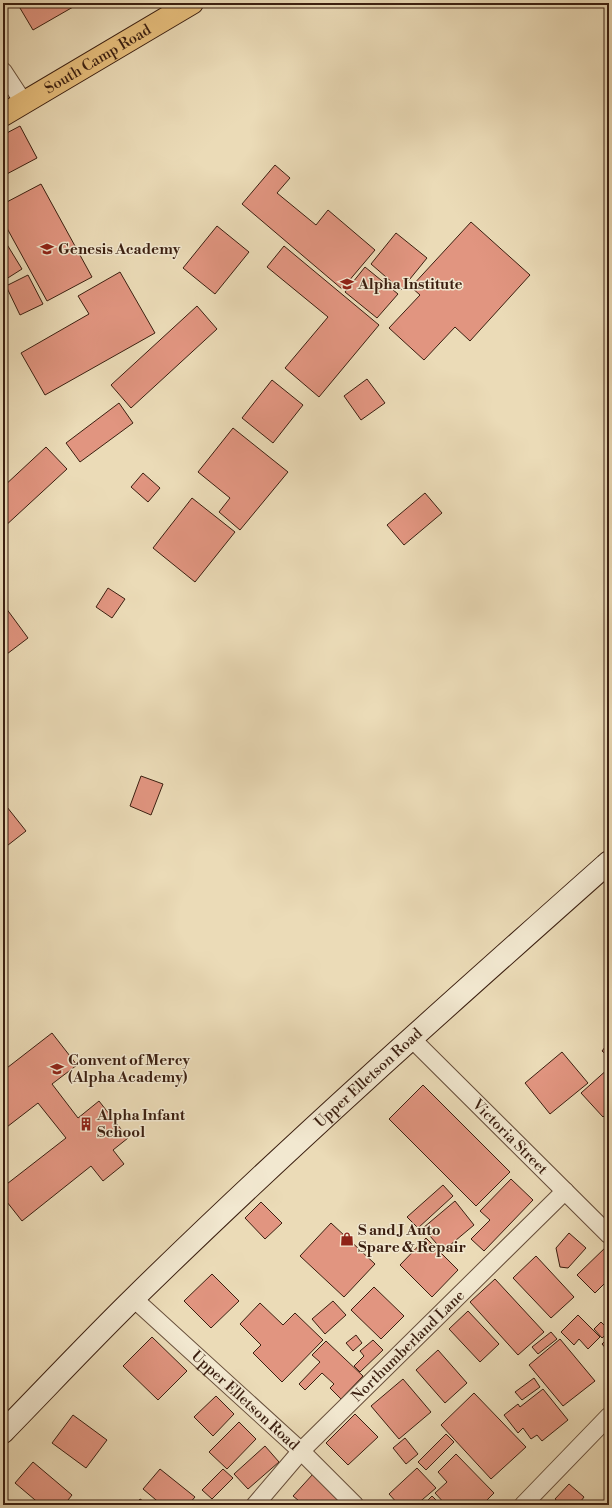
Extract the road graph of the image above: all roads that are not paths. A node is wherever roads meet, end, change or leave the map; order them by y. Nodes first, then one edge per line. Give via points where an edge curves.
1 (192, 3) edge
2 (3, 71) edge
3 (24, 103) junction
4 (3, 115) edge
5 (609, 862) edge
6 (411, 1038) junction
7 (565, 1191) junction
8 (609, 1235) edge
9 (133, 1298) junction
10 (609, 1416) edge
11 (3, 1432) edge
12 (301, 1451) junction
13 (255, 1505) edge
14 (355, 1505) edge
15 (523, 1505) edge

1 - 3 main road, South Camp Road
2 - 3 street
3 - 4 main road, South Camp Road
5 - 6 street, Upper Elletson Road
6 - 7 street, Victoria Street
6 - 9 street, Upper Elletson Road
7 - 8 street, Victoria Street
7 - 12 street, Northumberland Lane
9 - 11 street, Upper Elletson Road
9 - 12 street, Upper Elletson Road
10 - 15 street
12 - 13 street, Northumberland Lane
12 - 14 street, Upper Elletson Road

